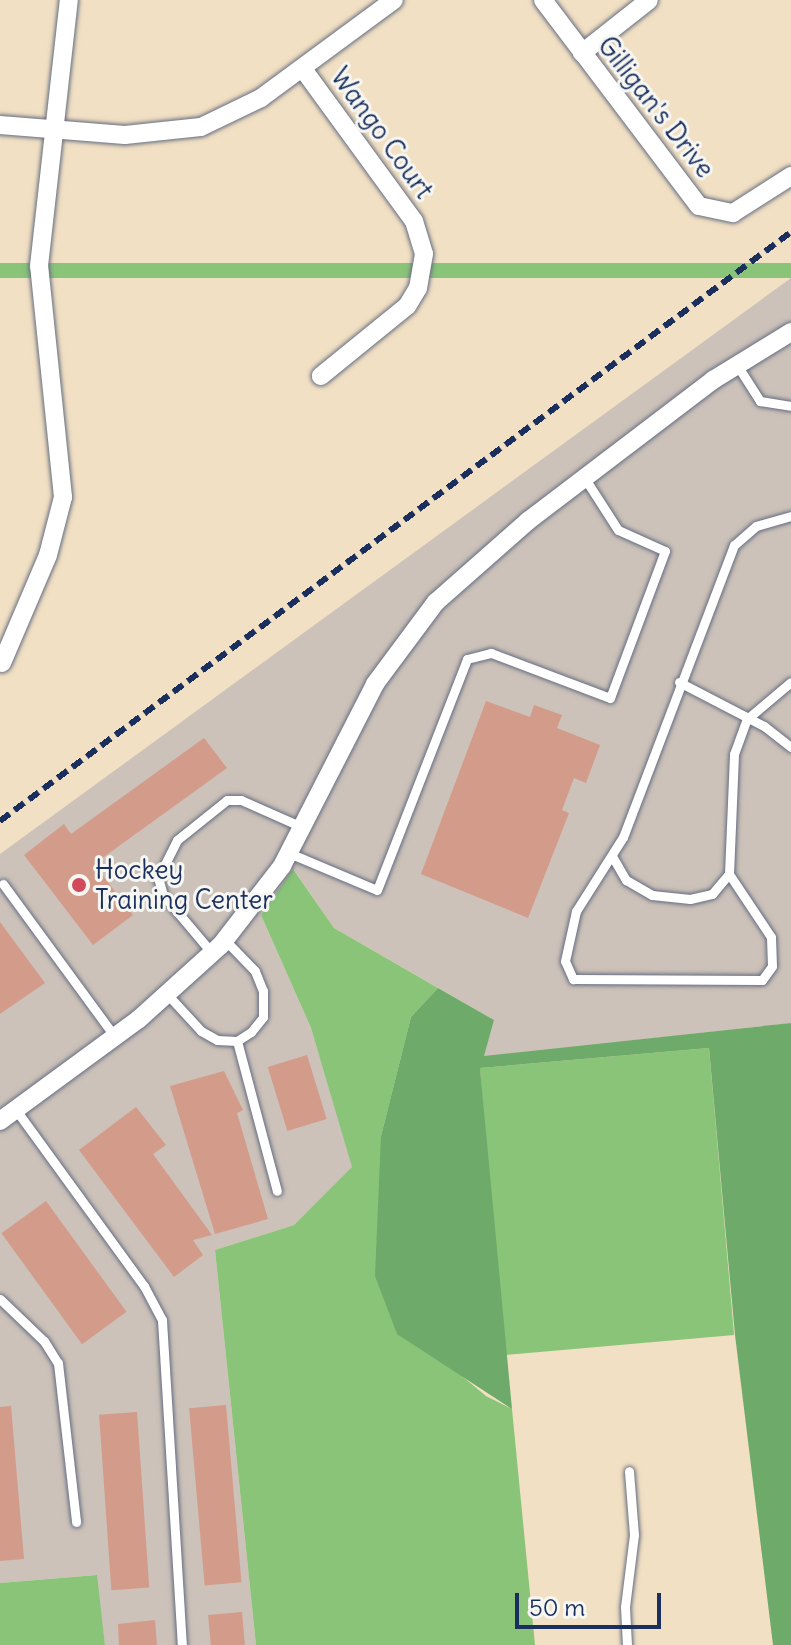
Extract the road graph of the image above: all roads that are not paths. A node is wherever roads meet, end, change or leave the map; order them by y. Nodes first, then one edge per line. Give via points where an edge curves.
1 (69, 0) edge
2 (394, 0) edge
3 (543, 0) edge
4 (649, 0) edge
5 (582, 53) junction
6 (303, 69) junction
7 (0, 125) edge
8 (55, 130) junction
9 (791, 176) edge
10 (791, 332) edge
11 (737, 365) junction
12 (321, 376) dead end
13 (791, 406) edge
14 (584, 477) junction
15 (791, 516) edge
16 (2, 663) dead end
17 (679, 682) junction
18 (791, 682) edge
19 (747, 719) junction
20 (791, 747) edge
21 (302, 827) junction
22 (289, 853) junction
23 (612, 856) junction
24 (729, 874) junction
25 (3, 884) dead end
26 (218, 947) junction
27 (167, 994) junction
28 (115, 1037) junction
29 (237, 1041) junction
30 (16, 1110) junction
31 (0, 1121) edge
32 (277, 1191) dead end
33 (0, 1299) edge
34 (629, 1471) dead end
35 (76, 1522) dead end
36 (182, 1645) edge
37 (627, 1645) edge

1 - 8 street
2 - 6 street
3 - 5 street, Gilligan's Drive
4 - 5 street
5 - 9 street, Gilligan's Drive via 699,206 733,213
6 - 8 street via 234,115 201,127 125,135
6 - 12 street, Wango Court via 414,221 424,254 418,288 407,306
7 - 8 street
8 - 16 street via 39,266 63,497 48,555
10 - 11 street
11 - 13 lane via 760,401
11 - 14 street
14 - 21 street via 436,602 375,684
14 - 22 lane via 618,530 665,551 610,698 491,653 467,659 377,890
15 - 17 lane via 756,526 734,545
17 - 19 lane
17 - 23 lane
18 - 19 lane
19 - 20 lane
19 - 24 lane via 734,754
21 - 22 street
21 - 26 lane via 241,800 227,800 177,840 158,878 163,895
22 - 26 street
23 - 24 lane via 626,880 652,895 690,899 712,894
23 - 24 lane via 576,911 565,961 573,979 762,980 772,966 771,937
25 - 28 lane
26 - 27 street
26 - 29 lane via 255,971 265,1008 251,1032
27 - 28 street
27 - 29 lane via 201,1031 217,1040
28 - 30 street
29 - 32 lane
30 - 31 street
30 - 36 lane via 144,1286 162,1320
33 - 35 lane via 44,1341 58,1363
34 - 37 lane via 634,1535 625,1607

